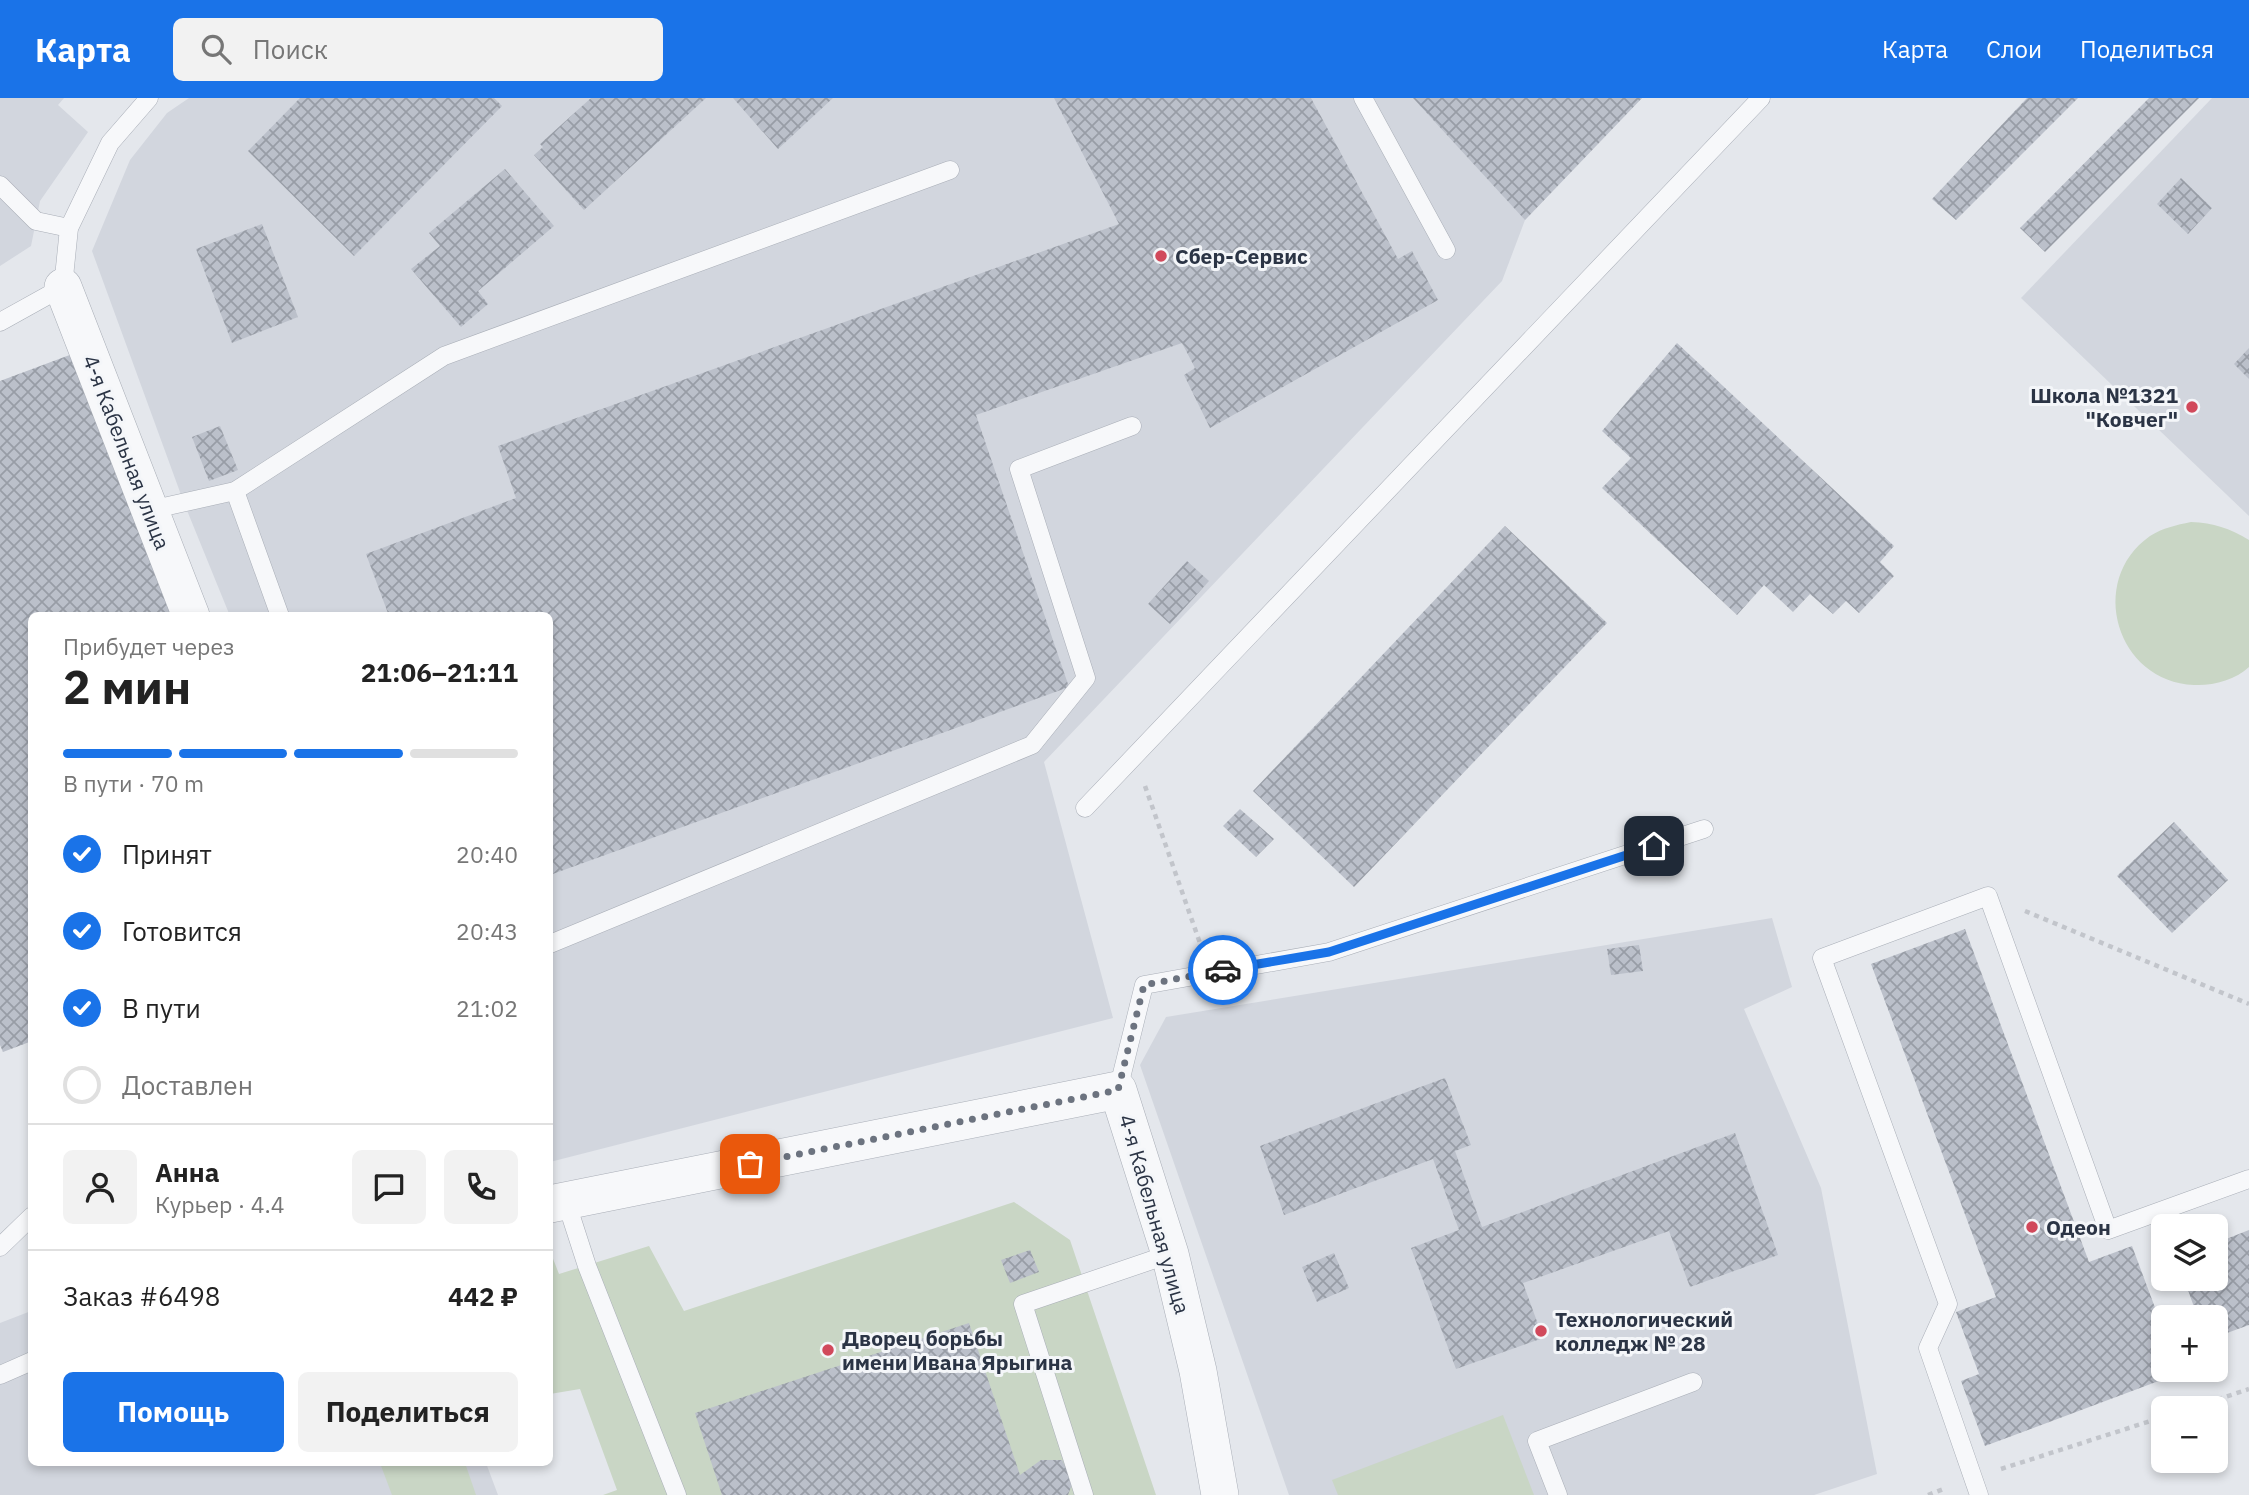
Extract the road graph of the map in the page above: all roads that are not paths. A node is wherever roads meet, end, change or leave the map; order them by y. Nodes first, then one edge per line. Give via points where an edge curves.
1 (149, 98) edge
2 (1363, 98) edge
3 (1761, 98) edge
4 (950, 170) dead end
5 (0, 185) edge
6 (69, 228) junction
7 (1446, 250) dead end
8 (63, 287) junction
9 (0, 322) edge
10 (1132, 426) dead end
11 (235, 491) junction
12 (150, 510) junction
13 (189, 612) edge
14 (279, 612) edge
15 (1084, 808) dead end
16 (1704, 830) dead end
17 (553, 943) edge
18 (1118, 1090) junction
19 (2249, 1179) edge
20 (558, 1203) edge
21 (28, 1220) edge
22 (0, 1247) edge
23 (1170, 1254) junction
24 (28, 1363) edge
25 (0, 1375) edge
26 (1693, 1381) dead end
27 (1977, 1487) edge
28 (677, 1495) edge
29 (1084, 1495) edge
30 (1220, 1495) edge
31 (1558, 1495) edge

1 - 6 lane via 110,143
2 - 7 lane
3 - 15 lane
4 - 11 lane via 444,356
5 - 6 lane via 36,222
6 - 8 lane
8 - 9 lane
8 - 12 street, 4-я Кабельная улица
10 - 17 lane via 1019,469 1086,678 1032,745
11 - 12 lane
11 - 14 lane
12 - 13 street, 4-я Кабельная улица
16 - 18 lane via 1329,952 1144,985
18 - 20 street, 4-я Кабельная улица
18 - 23 street, 4-я Кабельная улица
19 - 27 lane via 2108,1230 1988,896 1822,958 1948,1304 1928,1348
20 - 28 lane
21 - 22 lane
23 - 29 lane via 1023,1304
23 - 30 street, 4-я Кабельная улица via 1198,1371
24 - 25 lane
26 - 31 lane via 1537,1441

